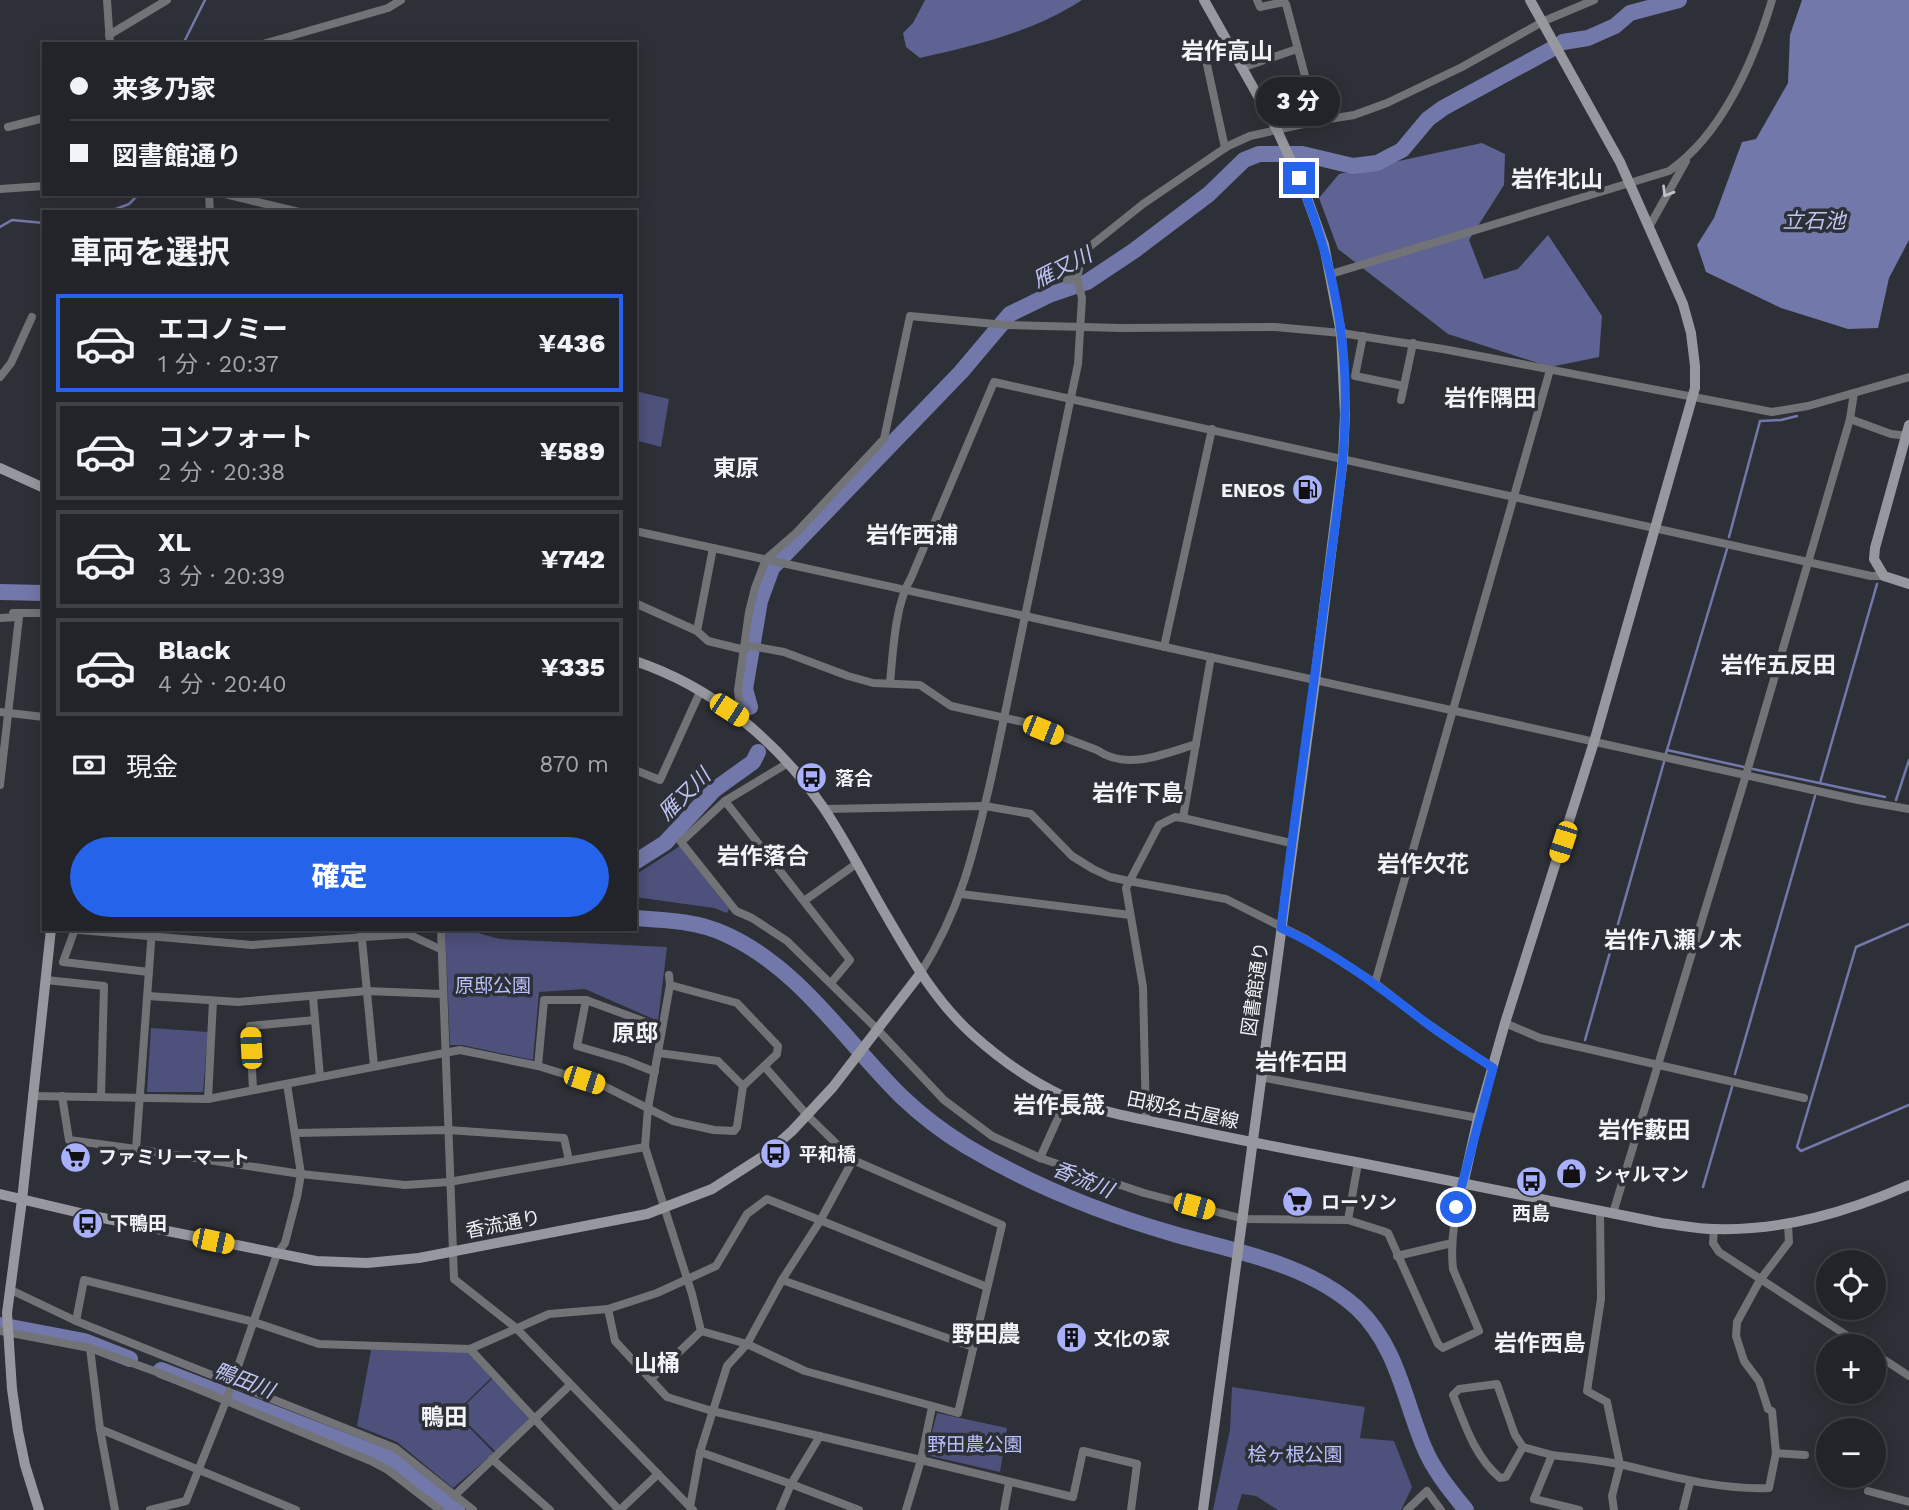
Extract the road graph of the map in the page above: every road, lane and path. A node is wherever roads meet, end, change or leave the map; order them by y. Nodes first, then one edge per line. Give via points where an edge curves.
1 (107, 0) edge
2 (167, 0) edge
3 (401, 0) edge
4 (1204, 0) edge
5 (1257, 0) edge
6 (1530, 0) edge
7 (1594, 0) edge
8 (1772, 0) edge
9 (1544, 22) junction
10 (110, 40) edge
11 (270, 42) edge
12 (1297, 49) junction
13 (1203, 51) dead end
14 (1241, 68) junction
15 (42, 118) edge
16 (1317, 121) junction
17 (8, 127) dead end
18 (1277, 130) junction
19 (1225, 148) junction
20 (1687, 158) junction
21 (1630, 184) junction
22 (42, 186) edge
23 (0, 189) edge
24 (233, 196) edge
25 (291, 210) edge
26 (1649, 227) junction
27 (1331, 274) junction
28 (1077, 279) junction
29 (1067, 280) dead end
30 (32, 317) dead end
31 (1082, 327) junction
32 (1341, 333) junction
33 (1363, 336) junction
34 (1413, 344) junction
35 (1550, 370) junction
36 (0, 377) edge
37 (1909, 377) edge
38 (1404, 386) junction
39 (1854, 393) junction
40 (1693, 397) junction
41 (1072, 398) junction
42 (1401, 400) dead end
43 (1850, 419) junction
44 (1212, 429) junction
45 (1908, 433) edge
46 (1343, 458) junction
47 (0, 468) edge
48 (42, 487) edge
49 (1515, 497) junction
50 (1655, 528) junction
51 (637, 531) edge
52 (713, 548) junction
53 (767, 559) junction
54 (1807, 561) junction
55 (1884, 576) junction
56 (1909, 584) edge
57 (904, 590) junction
58 (637, 604) edge
59 (42, 613) edge
60 (0, 615) edge
61 (1025, 616) junction
62 (697, 631) junction
63 (746, 647) junction
64 (1164, 647) junction
65 (1212, 657) junction
66 (637, 661) edge
67 (1315, 681) junction
68 (890, 683) junction
69 (700, 692) junction
70 (1454, 711) junction
71 (4, 713) edge
72 (42, 717) edge
73 (741, 718) junction
74 (1004, 718) junction
75 (1594, 741) junction
76 (1196, 744) junction
77 (788, 763) junction
78 (637, 771) edge
79 (1746, 775) junction
80 (0, 785) edge
81 (725, 801) junction
82 (985, 806) junction
83 (824, 808) junction
84 (1909, 809) edge
85 (1183, 818) junction
86 (1291, 843) junction
87 (856, 864) junction
88 (1129, 881) junction
89 (961, 894) junction
90 (804, 901) junction
91 (1130, 915) junction
92 (1281, 928) junction
93 (51, 931) edge
94 (72, 931) edge
95 (92, 931) edge
96 (441, 931) edge
97 (362, 933) edge
98 (151, 934) edge
99 (440, 949) junction
100 (149, 972) junction
101 (920, 974) junction
102 (669, 975) dead end
103 (46, 981) junction
104 (831, 983) junction
105 (1375, 983) junction
106 (670, 985) junction
107 (367, 991) junction
108 (442, 994) junction
109 (148, 996) junction
110 (313, 997) junction
111 (586, 999) junction
112 (213, 1001) junction
113 (316, 1020) junction
114 (1506, 1023) junction
115 (662, 1028) junction
116 (875, 1031) junction
117 (444, 1052) junction
118 (659, 1053) junction
119 (1657, 1065) junction
120 (374, 1066) junction
121 (538, 1066) junction
122 (764, 1066) junction
123 (1493, 1068) junction
124 (655, 1072) junction
125 (320, 1077) junction
126 (1260, 1077) junction
127 (287, 1084) junction
128 (743, 1086) junction
129 (253, 1090) junction
130 (32, 1096) junction
131 (62, 1096) junction
132 (101, 1097) junction
133 (140, 1098) junction
134 (1067, 1098) junction
135 (1804, 1098) dead end
136 (208, 1100) junction
137 (648, 1108) junction
138 (807, 1115) junction
139 (1478, 1118) junction
140 (1146, 1121) junction
141 (449, 1130) junction
142 (295, 1133) junction
143 (1253, 1143) junction
144 (645, 1147) junction
145 (136, 1149) junction
146 (1040, 1158) junction
147 (569, 1160) junction
148 (853, 1160) junction
149 (1358, 1163) junction
150 (301, 1174) junction
151 (449, 1182) junction
152 (1463, 1185) junction
153 (1909, 1185) edge
154 (0, 1194) edge
155 (22, 1200) junction
156 (663, 1208) junction
157 (1600, 1211) junction
158 (1613, 1213) junction
159 (1244, 1219) junction
160 (1348, 1220) junction
161 (820, 1221) junction
162 (1788, 1225) junction
163 (1714, 1229) junction
164 (1452, 1243) junction
165 (453, 1252) junction
166 (277, 1254) junction
167 (1397, 1256) junction
168 (687, 1278) junction
169 (782, 1280) junction
170 (1760, 1280) junction
171 (987, 1287) junction
172 (11, 1290) junction
173 (608, 1309) junction
174 (76, 1321) junction
175 (254, 1322) junction
176 (516, 1328) junction
177 (701, 1331) junction
178 (5, 1332) edge
179 (1844, 1334) edge
180 (747, 1344) junction
181 (973, 1347) junction
182 (90, 1348) junction
183 (470, 1349) junction
184 (1886, 1360) edge
185 (1909, 1374) edge
186 (651, 1379) junction
187 (232, 1383) junction
188 (570, 1385) junction
189 (226, 1401) junction
190 (932, 1407) junction
191 (712, 1411) junction
192 (533, 1419) junction
193 (100, 1429) junction
194 (820, 1436) junction
195 (1523, 1447) junction
196 (700, 1452) junction
197 (1776, 1453) junction
198 (1552, 1455) junction
199 (1805, 1455) dead end
200 (492, 1459) junction
201 (921, 1460) junction
202 (1620, 1465) junction
203 (198, 1469) junction
204 (658, 1474) junction
205 (1690, 1482) junction
206 (1009, 1483) junction
207 (790, 1484) junction
208 (1868, 1491) dead end
209 (454, 1496) junction
210 (186, 1502) junction
211 (1909, 1502) edge
212 (692, 1508) edge
213 (39, 1510) edge
214 (115, 1510) edge
215 (150, 1510) edge
216 (191, 1510) edge
217 (296, 1510) edge
218 (440, 1510) edge
219 (472, 1510) edge
220 (550, 1510) edge
221 (620, 1510) edge
222 (780, 1510) edge
223 (859, 1510) edge
224 (906, 1510) edge
225 (1004, 1510) edge
226 (1131, 1510) edge
227 (1203, 1510) edge
228 (1408, 1510) edge
229 (1441, 1510) edge
230 (1579, 1510) edge
231 (1614, 1510) edge
232 (1683, 1510) edge

1 - 10 street
2 - 10 street
3 - 11 street
4 - 14 street, 図書館通り
5 - 12 street via 1260,8 1286,4
6 - 9 street
7 - 9 street
8 - 20 street via 1753,57 1723,110
9 - 16 street via 1387,103 1354,116
9 - 21 street
12 - 14 street
12 - 16 street
13 - 19 street
14 - 18 street, 図書館通り
15 - 17 street
16 - 18 street
18 - 19 street
18 - 27 street, 図書館通り via 1315,219
19 - 28 street via 1088,248
20 - 21 street via 1669,171
20 -> 26 street
21 - 26 street
21 - 27 street
22 - 23 street
24 - 25 street
26 - 40 street via 1691,333
27 - 32 street, 図書館通り
28 - 29 street
28 - 31 street
30 - 36 street
31 - 32 street via 1275,327
31 - 41 street
31 - 53 street via 910,316 884,439
32 - 33 street
32 - 46 street, 図書館通り
33 - 34 street
33 - 38 street via 1355,376
34 - 35 street
34 - 38 street
35 - 40 street
35 - 49 street
37 - 39 street
38 - 42 street
39 - 40 street via 1772,412
39 - 43 street
40 - 50 street
41 - 44 street
41 - 57 street via 994,382
41 - 61 street
43 - 45 street via 1891,434
43 - 54 street
44 - 46 street
44 - 64 street
45 - 55 street via 1875,548 1874,559
46 - 49 street
46 - 67 street, 図書館通り
47 - 48 street
49 - 50 street
49 - 70 street
50 - 54 street
50 - 75 street
51 - 52 street
52 - 53 street
52 - 62 street
53 - 57 street
53 - 63 street via 752,600
54 - 55 street
54 - 79 street
55 - 56 street
57 - 61 street
57 - 68 street
58 - 62 street
59 - 60 street
60 - 71 street via 19,617
61 - 64 street
61 - 74 street
62 - 63 street via 708,641
63 - 68 street via 784,652 848,676
63 - 73 street via 738,691
64 - 65 street
65 - 67 street
65 - 76 street
66 - 69 street, 田籾名古屋線
67 - 70 street
67 - 86 street, 図書館通り
68 - 74 street via 920,685 951,706
69 - 73 street, 田籾名古屋線
69 - 78 street via 660,780
70 - 75 street
70 - 105 street
71 - 72 street
71 - 80 street
73 - 77 street, 田籾名古屋線
74 - 76 street via 1108,757 1143,761
74 - 82 street
75 - 79 street
75 - 114 street
76 - 85 street
77 - 81 street
77 - 83 street, 田籾名古屋線
79 - 84 street
79 - 119 street
81 - 90 street
81 - 104 street via 681,842 736,911 787,941
82 - 83 street
82 - 88 street via 1031,814 1083,863
82 - 89 street
83 - 87 street, 田籾名古屋線
85 - 86 street
85 - 88 street via 1159,825
86 - 92 street, 図書館通り
87 - 90 street
87 - 101 street, 田籾名古屋線
88 - 91 street
88 - 92 street via 1226,899
89 - 91 street
89 - 101 street via 940,943
90 - 104 street via 850,960
91 - 140 street via 1143,987
92 - 105 street
92 - 126 street, 図書館通り
93 - 103 street
94 - 100 street via 63,961
95 - 98 street
96 - 99 street
97 - 98 street via 252,945
97 - 99 street via 408,934
97 - 107 street
98 - 100 street
99 - 108 street
100 - 109 street
101 - 116 street, 香流通り
101 - 134 street, 田籾名古屋線 via 973,1035 1022,1073
102 - 106 street
103 - 130 street
103 - 132 street via 104,986
104 - 116 street
105 - 123 street
106 - 115 street
106 - 122 street via 737,1003 778,1046 777,1054
107 - 108 street
107 - 110 street
107 - 120 street
108 - 117 street
109 - 112 street
109 - 133 street
110 - 112 street
110 - 113 street
111 - 115 street
111 - 121 street via 544,1000
111 - 124 street via 577,1046
112 - 136 street
113 - 125 street
113 - 129 street via 250,1026
114 - 119 street via 1540,1038
114 - 123 street
115 - 118 street
116 - 138 street, 香流通り
116 - 146 street via 944,1100 992,1136
117 - 120 street
117 - 121 street via 460,1050
117 - 141 street
118 - 124 street
118 - 128 street via 718,1061
119 - 135 street
119 - 158 street
120 - 125 street
121 - 137 street via 607,1087
122 - 128 street
122 - 138 street
123 - 139 street
124 - 137 street
125 - 127 street
126 - 139 street
126 - 143 street, 図書館通り
127 - 129 street
127 - 142 street
128 - 137 street via 734,1131 673,1121
129 - 136 street
130 - 131 street
130 - 155 street
131 - 132 street
131 - 145 street via 69,1140
132 - 133 street
133 - 136 street
133 - 145 street
134 - 140 street, 田籾名古屋線
134 - 146 street
137 - 144 street
138 - 148 street
138 - 156 street, 香流通り via 765,1155 738,1173 712,1189
139 - 152 street
140 - 143 street, 田籾名古屋線
141 - 142 street
141 - 147 street via 564,1138
141 - 151 street
142 - 150 street
143 - 149 street, 田籾名古屋線
143 - 159 street, 図書館通り
144 - 147 street
144 - 156 street
145 - 150 street
146 - 159 street via 1144,1193
147 - 151 street
148 - 161 street
148 - 171 street via 1002,1225
149 - 152 street, 田籾名古屋線
149 - 160 street
150 - 151 street via 405,1185
150 - 166 street via 285,1243
151 - 165 street
152 - 157 street, 田籾名古屋線
152 - 164 street
153 - 162 street, 田籾名古屋線 via 1846,1210
154 - 155 street, 香流通り
155 - 166 street, 香流通り
155 - 172 street
156 - 165 street, 香流通り
156 - 168 street
157 - 158 street, 田籾名古屋線
157 - 202 street via 1601,1299 1587,1391 1607,1402
158 - 163 street, 田籾名古屋線
159 - 160 street
159 - 227 street, 図書館通り
160 - 167 street via 1388,1233
161 - 168 street via 767,1199 747,1214 716,1266
161 - 169 street
161 - 171 street
162 - 163 street, 田籾名古屋線
162 - 170 street via 1789,1242
163 - 170 street via 1716,1250
164 - 167 street
164 - 167 street via 1453,1269 1479,1331 1443,1348
165 - 166 street, 香流通り via 367,1263
165 - 176 street via 454,1279
166 - 175 street
168 - 173 street
168 - 177 street
169 - 180 street
169 - 181 street
170 - 179 street
170 - 197 street via 1737,1322 1736,1336 1744,1361 1772,1411
171 - 181 street
172 - 174 street
172 - 178 street
173 - 176 street via 549,1314
173 - 186 street via 615,1341
174 - 175 street via 84,1280
174 - 187 street
175 - 183 street via 319,1344
175 - 187 street
176 - 183 street
176 - 188 street
177 - 180 street
177 - 186 street
178 - 182 street
178 - 213 street via 18,1431
180 - 190 street via 805,1371
180 - 191 street via 727,1366
181 - 190 street via 958,1413
182 - 189 street
182 - 193 street
183 - 192 street
184 - 185 street
186 - 191 street via 667,1397
187 - 189 street
187 - 209 street via 395,1448
188 - 192 street
188 - 204 street
189 - 203 street
189 - 218 street via 388,1469
190 - 201 street
191 - 194 street
191 - 196 street
192 - 200 street
192 - 221 street
193 - 203 street
193 - 214 street
194 - 201 street
194 - 207 street
195 - 195 street via 1497,1384 1453,1395 1474,1446 1500,1478 1506,1477
195 - 198 street
196 - 207 street
196 - 212 street
197 - 199 street
197 - 205 street via 1769,1488
198 - 202 street
198 - 230 street via 1534,1499
200 - 209 street
200 - 220 street
201 - 206 street
201 - 224 street
202 - 205 street
202 - 231 street via 1612,1496
203 - 210 street
203 - 217 street
204 - 212 street
204 - 221 street
205 - 232 street
206 - 225 street
206 - 226 street via 1073,1497 1083,1451 1137,1464
207 - 222 street
207 - 223 street
208 - 211 street
209 - 219 street
210 - 215 street
210 - 216 street
228 - 229 street via 1427,1491

